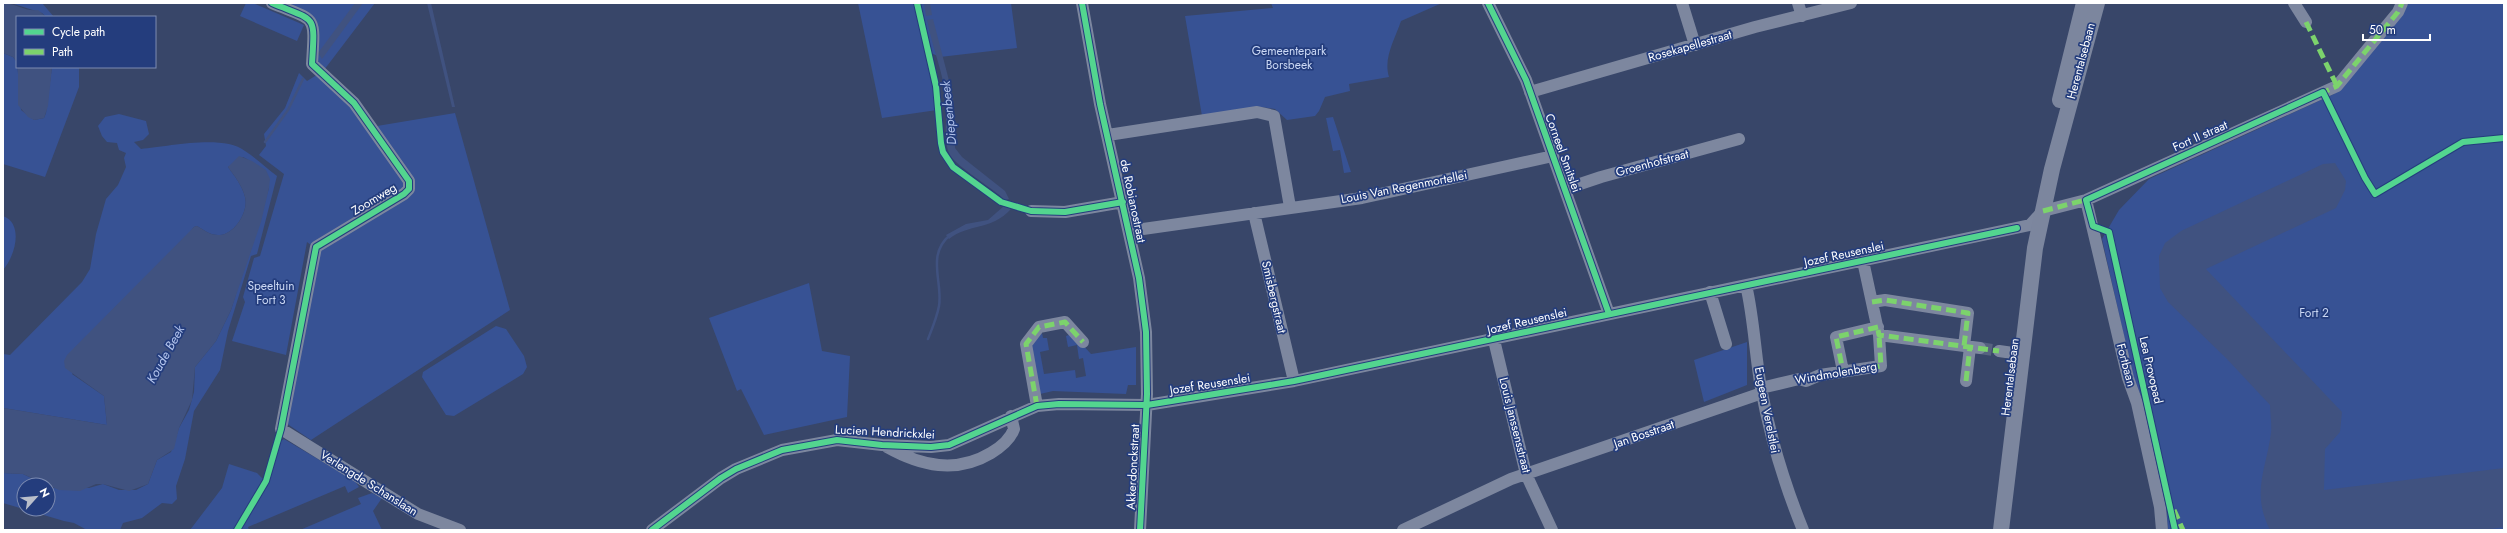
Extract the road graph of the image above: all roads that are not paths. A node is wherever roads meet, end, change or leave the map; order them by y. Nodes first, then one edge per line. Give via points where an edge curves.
1 (272, 3) edge
2 (1082, 3) edge
3 (1488, 3) edge
4 (1682, 3) edge
5 (1798, 3) edge
6 (1851, 3) edge
7 (2294, 3) edge
8 (2402, 3) edge
9 (2089, 9) edge
10 (1802, 16) junction
11 (2306, 22) dead end
12 (1695, 45) junction
13 (1530, 92) junction
14 (1108, 135) junction
15 (1739, 139) dead end
16 (1553, 156) junction
17 (1565, 190) junction
18 (2086, 200) junction
19 (1123, 202) junction
20 (1290, 208) junction
21 (1032, 211) dead end
22 (2043, 211) junction
23 (1254, 213) junction
24 (2034, 230) junction
25 (1129, 231) junction
26 (1863, 261) junction
27 (1746, 286) junction
28 (1710, 292) junction
29 (1872, 302) junction
30 (1609, 314) junction
31 (1878, 330) junction
32 (1494, 340) junction
33 (1083, 342) dead end
34 (1726, 344) dead end
35 (1971, 347) junction
36 (1843, 371) junction
37 (1294, 381) junction
38 (1966, 381) dead end
39 (1762, 390) junction
40 (1147, 405) junction
41 (1037, 406) junction
42 (1011, 416) junction
43 (281, 429) joint
44 (882, 445) junction
45 (1526, 474) junction
46 (460, 530) edge
47 (652, 530) edge
48 (1140, 530) edge
49 (1403, 530) edge
50 (1552, 530) edge
51 (1803, 530) edge
52 (1992, 530) edge
53 (2001, 530) edge
54 (2162, 530) edge

1 - 43 street, Zoomweg via 310,19 315,28 312,64 354,103 409,181 409,189 404,194 316,247
2 - 14 street, de Robianostraat
3 - 13 street, Corneel Smitslei via 1521,68
4 - 12 street
5 - 10 street
6 - 10 street, Rosekapellestraat
7 - 11 street
8 - 18 street, Fort II straat via 2398,12 2337,86
9 - 22 main road, Herentalsebaan
9 - 24 main road, Herentalsebaan
10 - 12 street, Rosekapellestraat
12 - 13 street, Rosekapellestraat
13 - 16 street, Corneel Smitslei
14 - 19 street, de Robianostraat
14 - 20 street via 1257,112 1274,116
15 - 17 street, Groenhofstraat via 1601,177
16 - 17 street, Corneel Smitslei
16 - 20 street, Louis Van Regenmortellei via 1362,198
17 - 30 street, Corneel Smitslei
18 - 22 street, Fort II straat
18 - 54 street, Fortbaan via 2128,378 2137,403 2160,507
19 - 21 street via 1065,212
19 - 25 street, de Robianostraat
20 - 23 street, Louis Van Regenmortellei
22 - 24 main road, Herentalsebaan
23 - 25 street, Louis Van Regenmortellei
23 - 37 street, Smisbergstraat
24 - 26 street, Jozef Reusenslei
24 - 52 main road, Herentalsebaan via 2006,352
24 - 53 main road, Herentalsebaan
25 - 40 street, de Robianostraat via 1146,332
26 - 27 street, Jozef Reusenslei
26 - 29 street, Windmolenberg
27 - 28 street, Jozef Reusenslei
27 - 39 street, Eugeen Verelstlei via 1752,309
28 - 30 street, Jozef Reusenslei
28 - 34 street
29 - 31 street, Windmolenberg
29 - 35 street via 1885,300 1968,313
30 - 32 street, Jozef Reusenslei
31 - 35 street
31 - 36 street, Windmolenberg via 1882,366
31 - 36 street via 1836,337
32 - 37 street, Jozef Reusenslei
32 - 45 street, Louis Janssensstraat
33 - 41 street via 1065,322 1039,327 1026,344
35 - 38 street
36 - 39 street, Windmolenberg via 1820,375 1806,381 1799,379
37 - 40 street, Jozef Reusenslei
39 - 45 street, Jan Bosstraat
39 - 51 street, Eugeen Verelstlei via 1768,427 1782,478
40 - 41 street, Jozef Reusenslei
40 - 48 street, Akkerdonckstraat
41 - 42 street, Lucien Hendrickxlei
42 - 44 street, Lucien Hendrickxlei via 967,439 949,445
42 - 44 street, Lucien Hendrickxlei via 1014,429 1003,444 984,457 964,465 931,465
43 - 46 street, Verlengde Schanslaan via 418,514
44 - 47 street, Lucien Hendrickxlei via 837,440 782,450 726,475
45 - 49 street, Jan Bosstraat
45 - 50 street, Louis Janssensstraat

